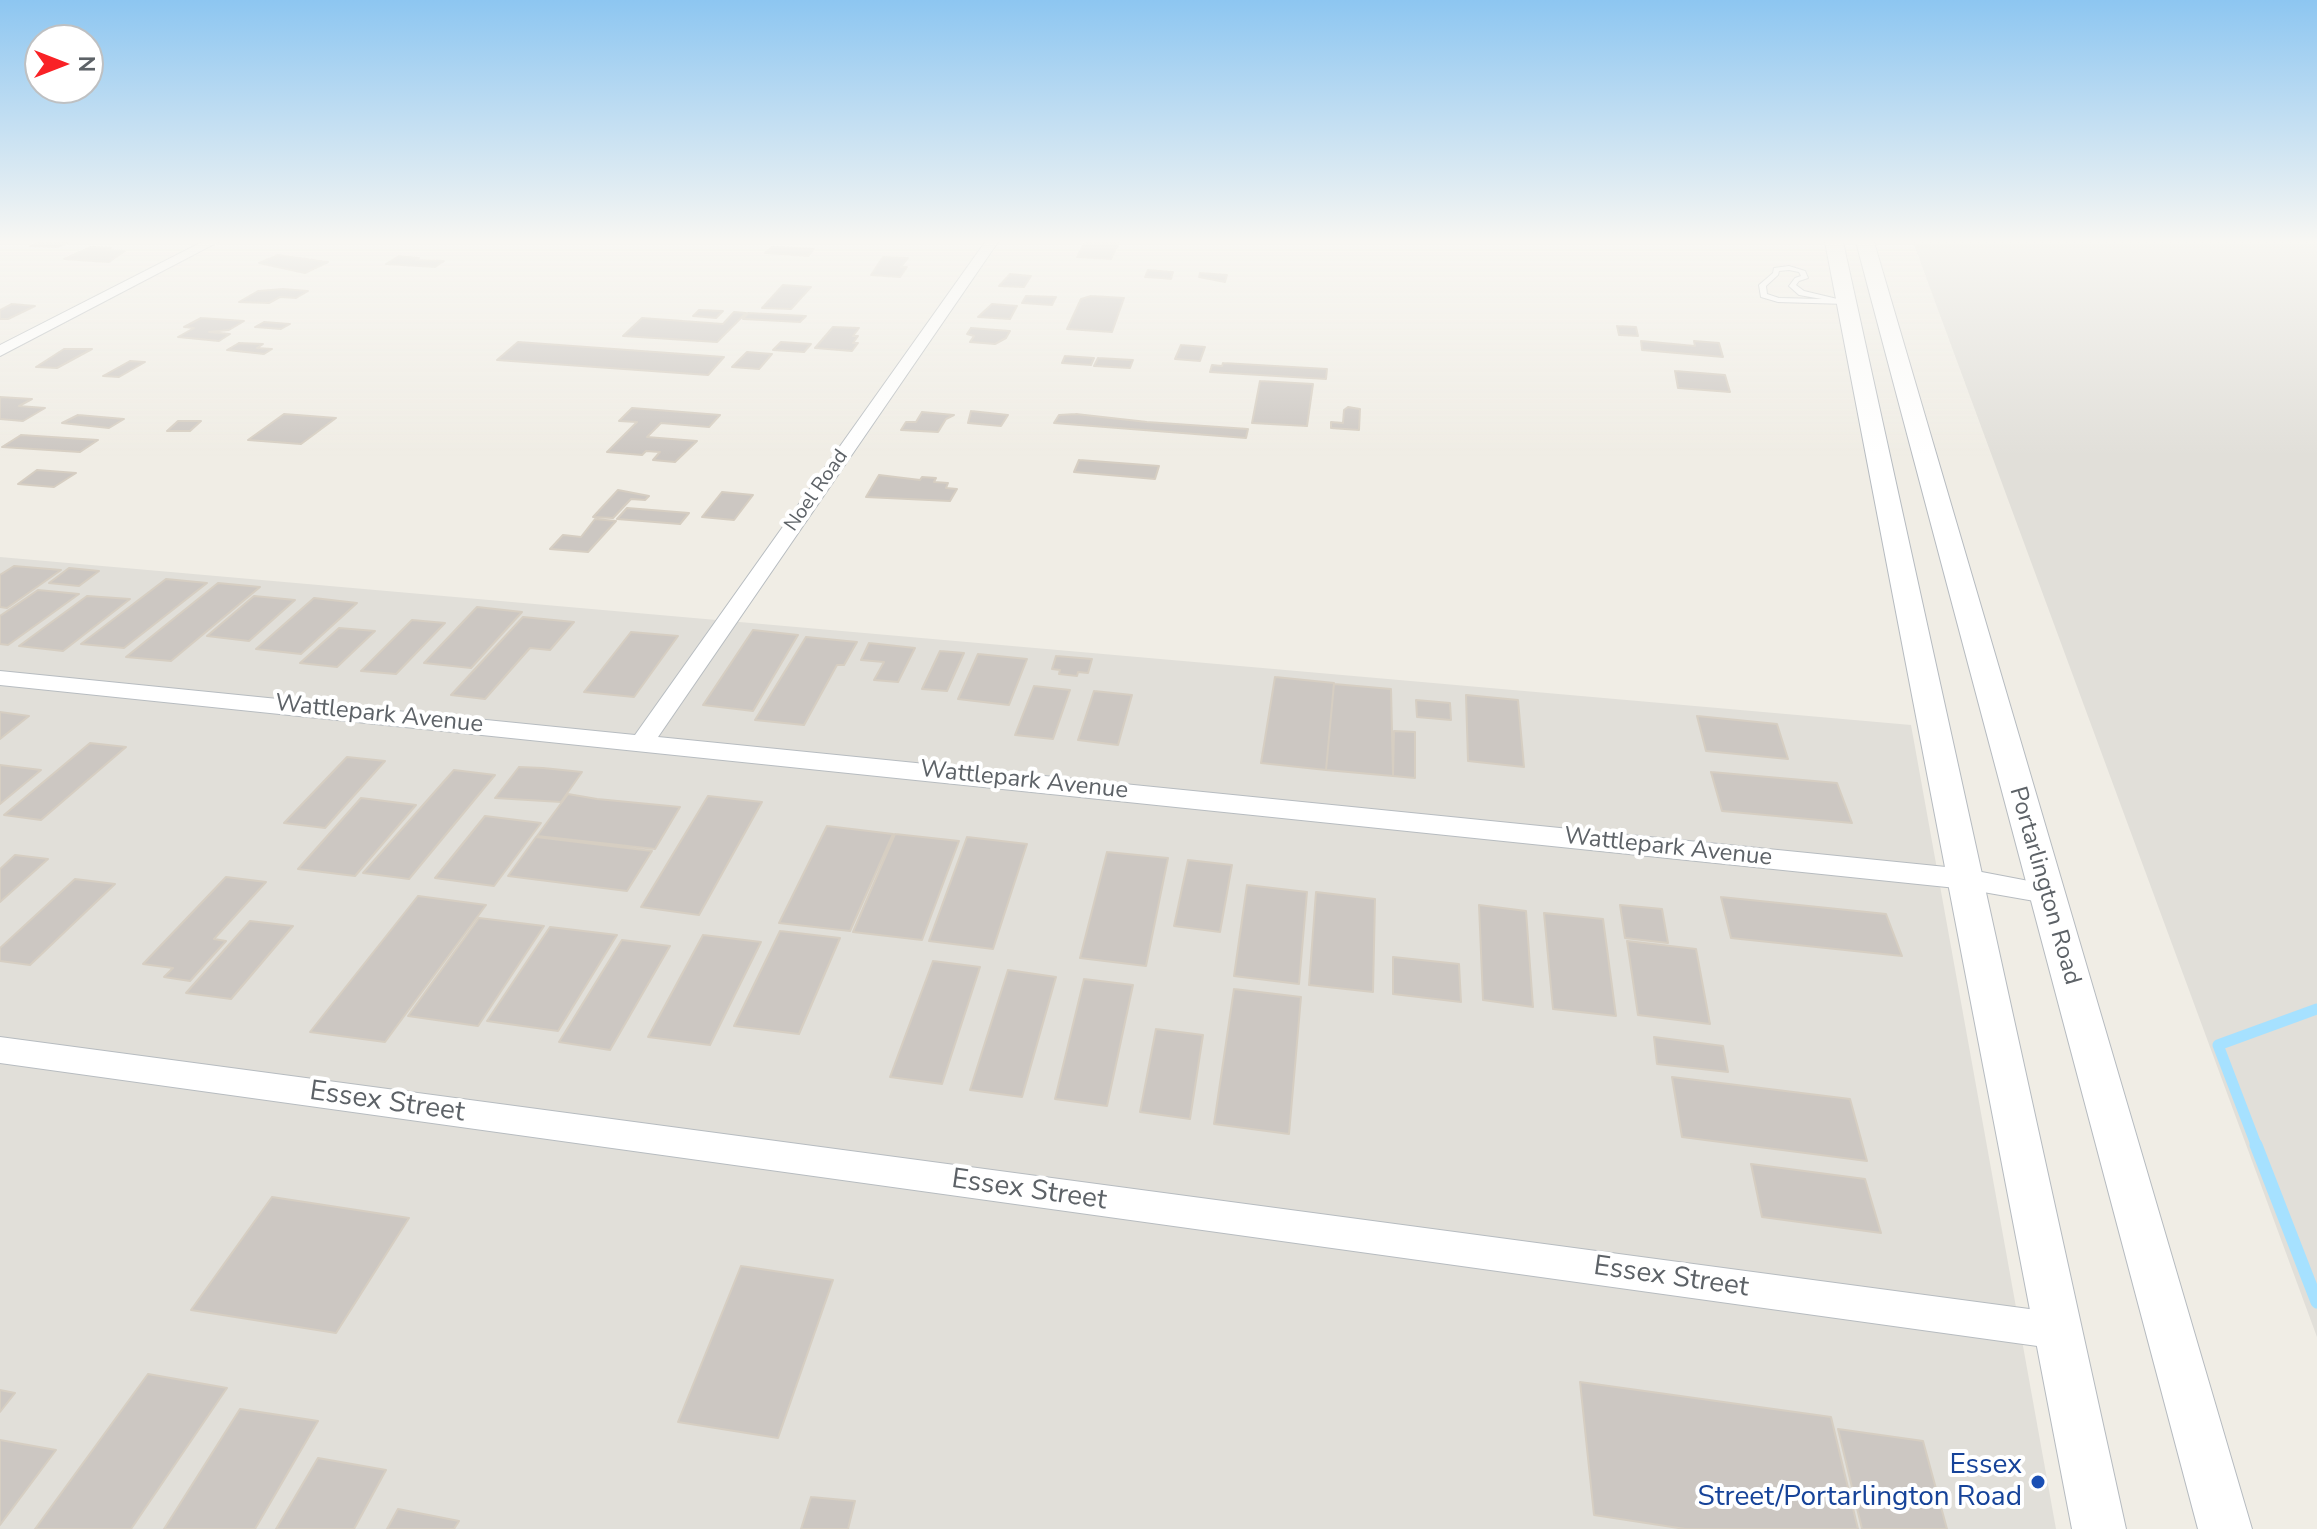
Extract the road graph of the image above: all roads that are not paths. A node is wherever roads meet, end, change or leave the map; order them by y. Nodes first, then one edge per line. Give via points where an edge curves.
1 (73, 313) edge
2 (941, 313) edge
3 (1848, 313) edge
4 (1885, 313) edge
5 (0, 337) edge
6 (24, 339) junction
7 (0, 351) edge
8 (0, 678) edge
9 (643, 741) junction
10 (1966, 879) junction
11 (2046, 893) junction
12 (0, 1050) edge
13 (2059, 1331) junction
14 (2099, 1529) edge
15 (2225, 1529) edge

1 - 6 street
2 - 9 street, Noel Road
3 - 10 main road
4 - 11 main road, Portarlington Road
5 - 6 street
6 - 7 street
8 - 9 street, Wattlepark Avenue
9 - 10 street, Wattlepark Avenue
10 - 11 street, Wattlepark Avenue
10 - 13 main road
11 - 15 main road, Portarlington Road
12 - 13 street, Essex Street
13 - 14 main road

